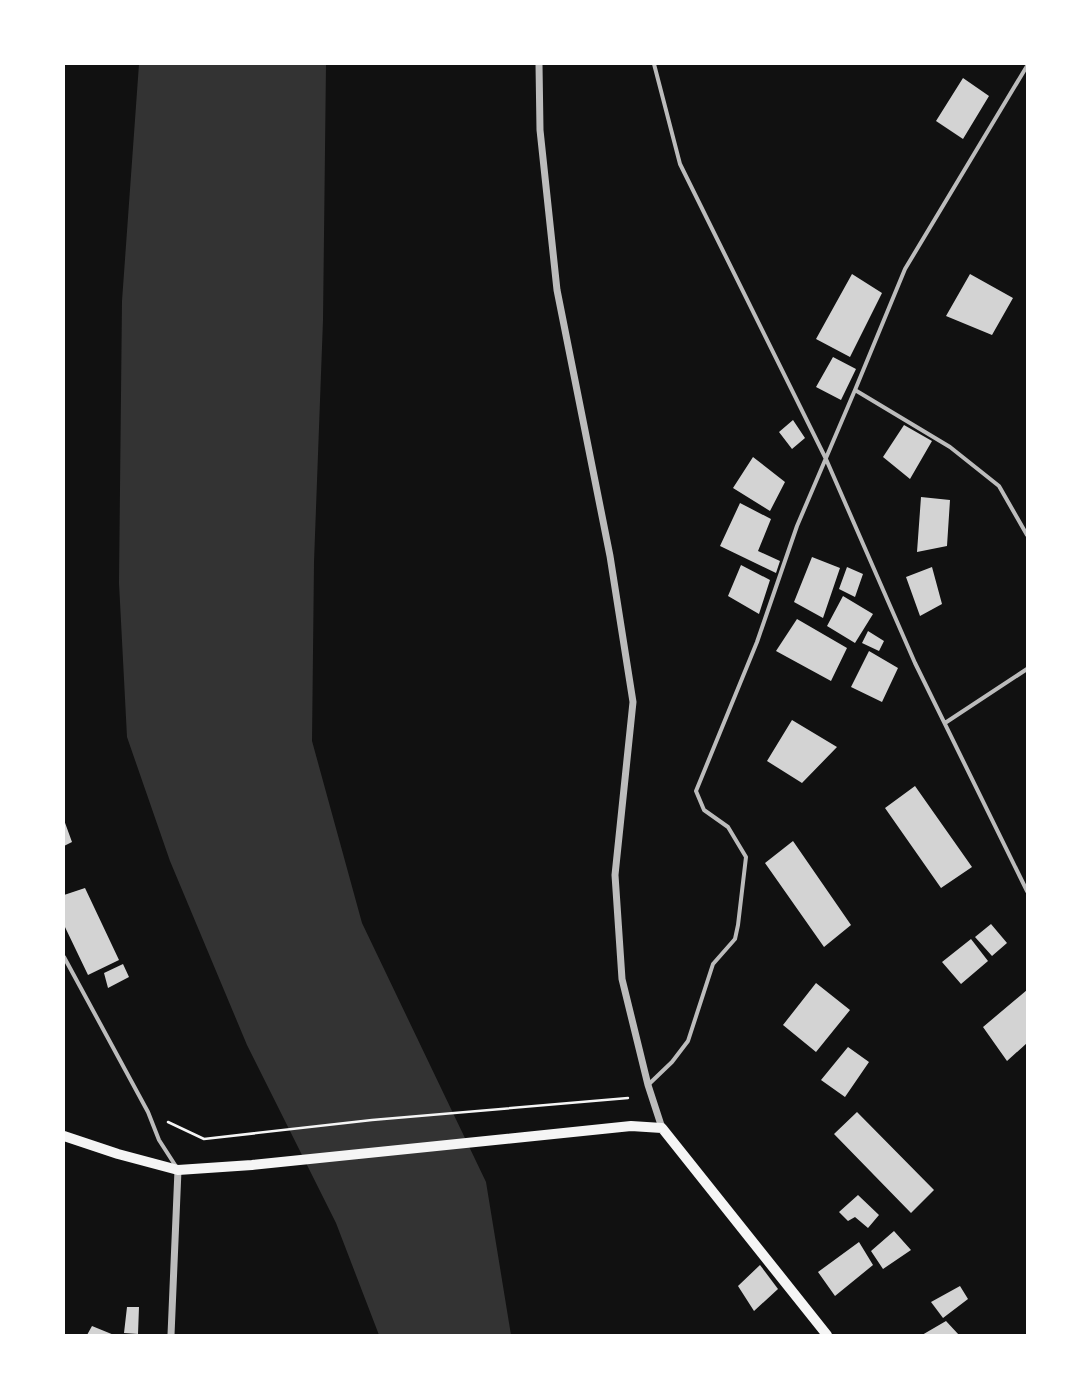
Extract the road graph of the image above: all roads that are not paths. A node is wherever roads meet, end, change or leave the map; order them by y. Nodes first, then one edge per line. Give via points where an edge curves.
1 (539, 64) edge
2 (654, 64) edge
3 (1027, 66) edge
4 (855, 390) junction
5 (826, 459) junction
6 (1027, 535) edge
7 (1027, 669) edge
8 (945, 723) junction
9 (1027, 891) edge
10 (64, 957) edge
11 (648, 1085) junction
12 (662, 1128) junction
13 (64, 1136) edge
14 (178, 1170) junction
15 (171, 1335) edge
16 (827, 1335) edge

1 - 11 street via 540,130 557,290 610,556 633,702 615,875 622,980
2 - 5 street via 680,164
3 - 4 street via 905,269
4 - 5 street
4 - 6 street via 950,447 999,486
5 - 8 street
5 - 11 street via 797,526 757,642 696,791 704,810 728,827 746,857 735,939 713,964 688,1041 672,1062
7 - 8 street
8 - 9 street
10 - 14 street via 148,1112 159,1140
11 - 12 street
12 - 14 main road via 631,1126 252,1165
12 - 16 main road
13 - 14 main road
14 - 15 street

